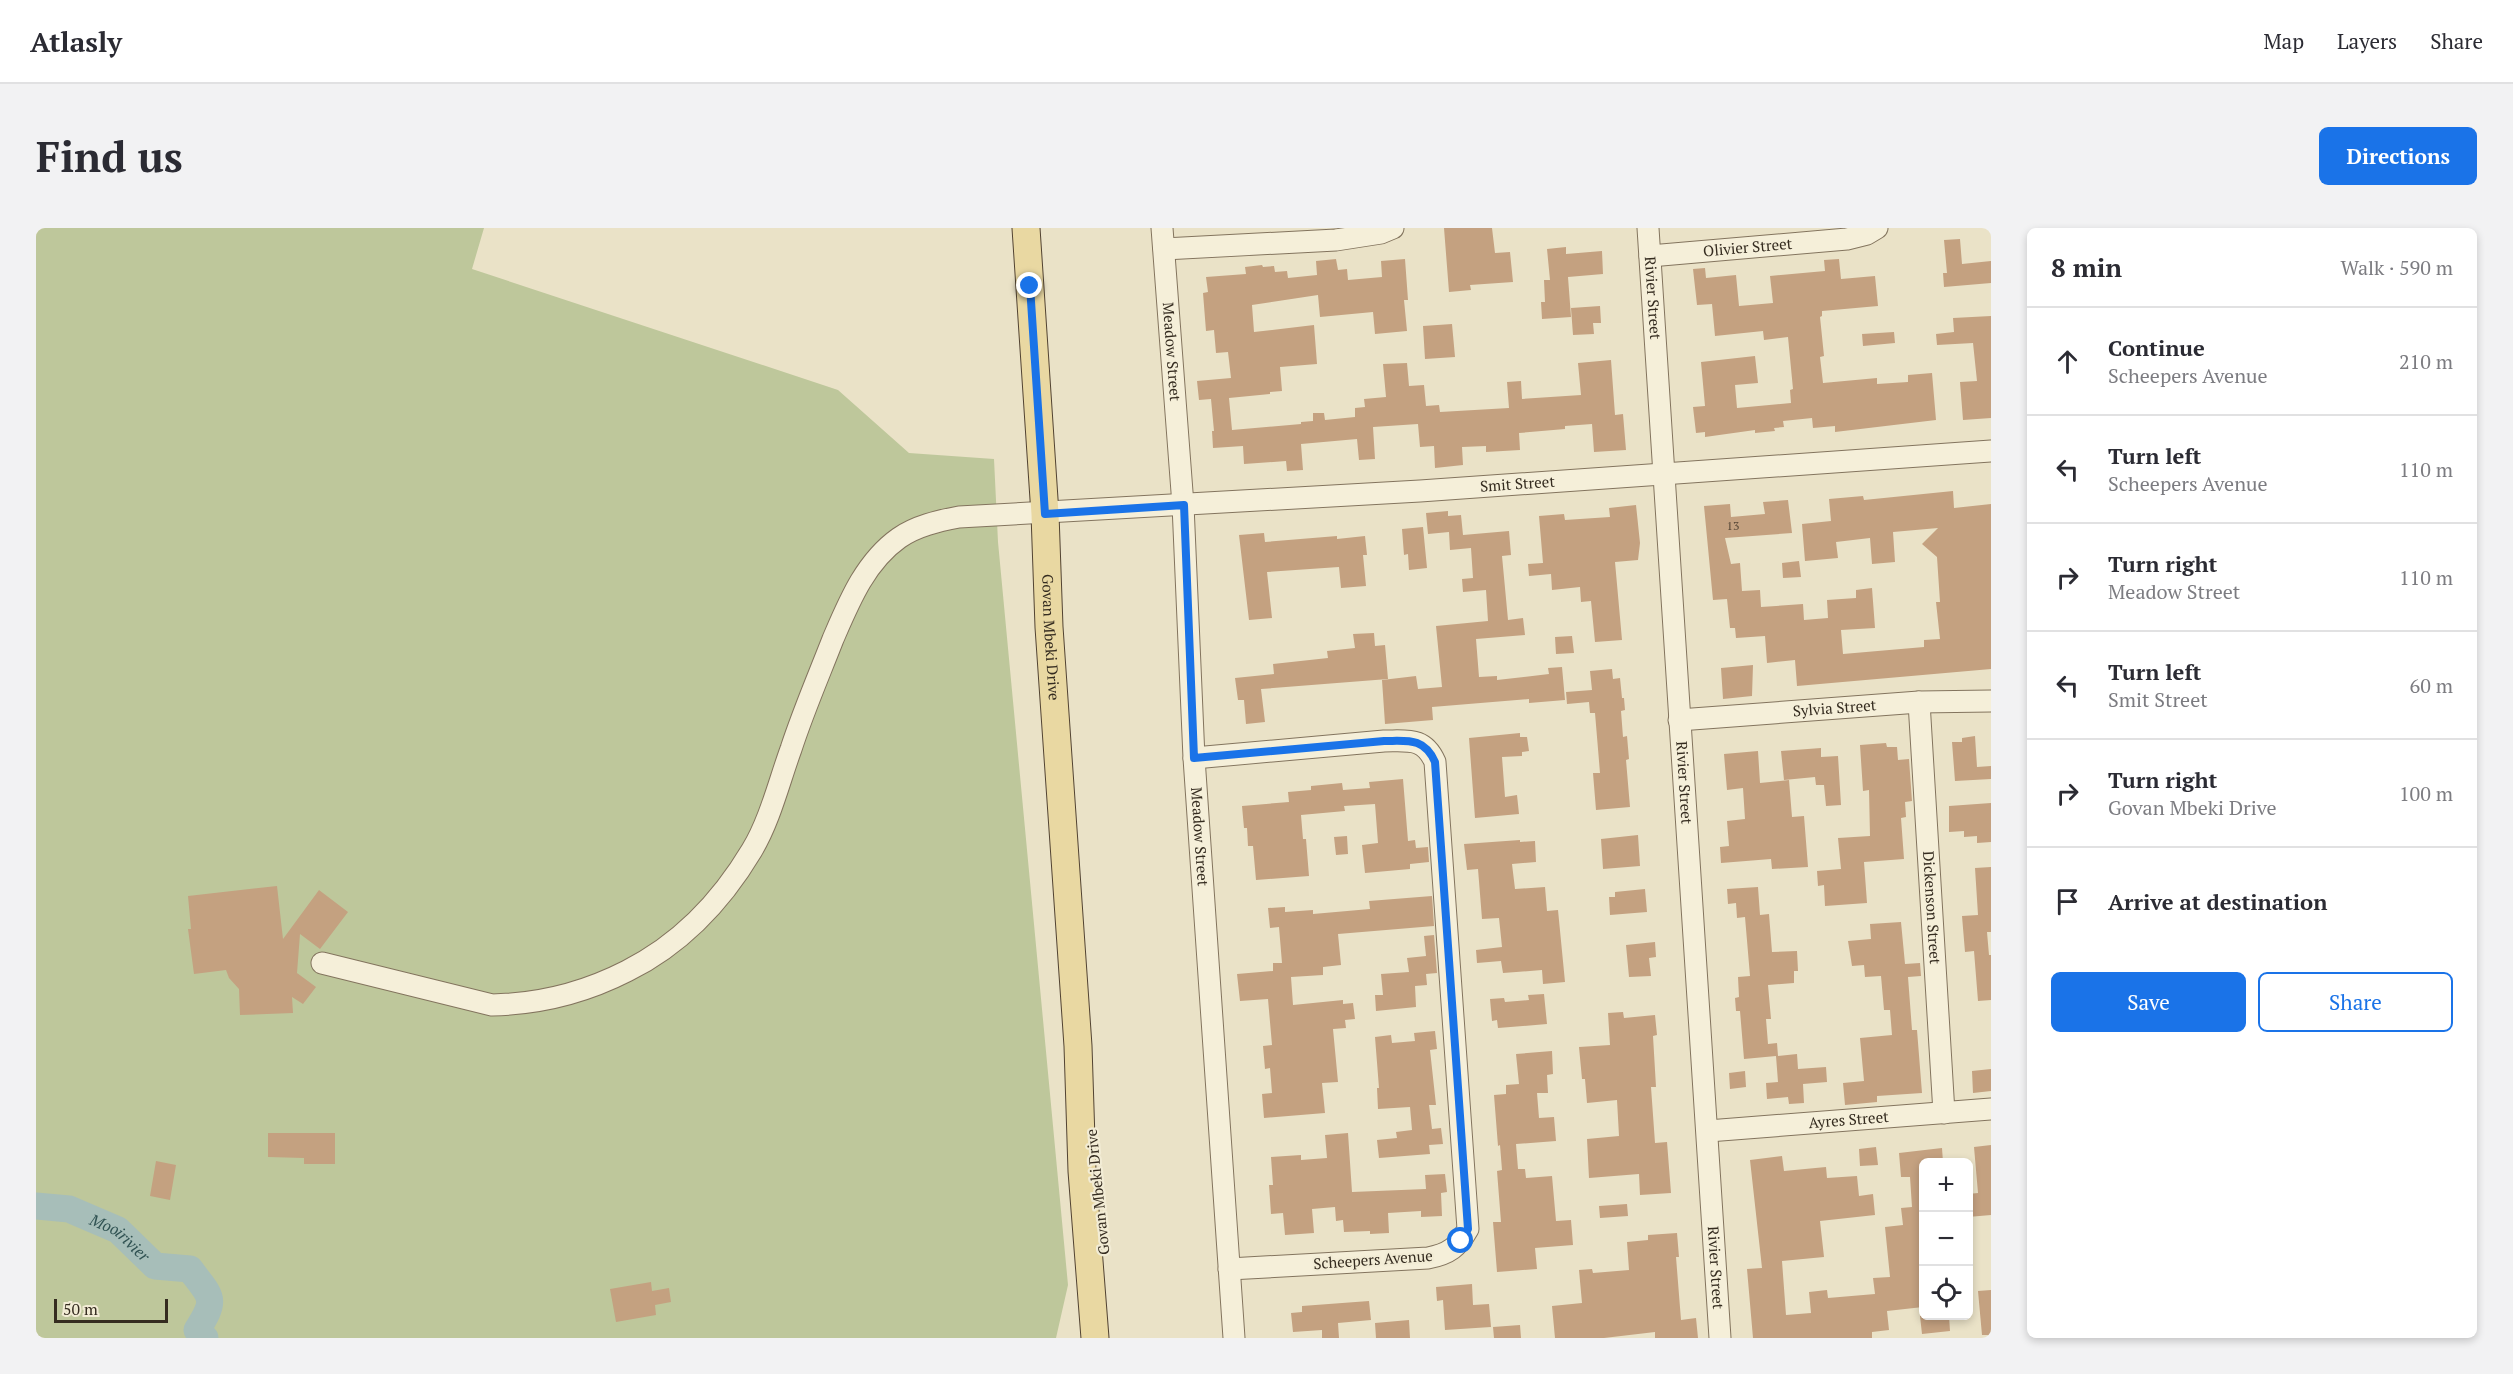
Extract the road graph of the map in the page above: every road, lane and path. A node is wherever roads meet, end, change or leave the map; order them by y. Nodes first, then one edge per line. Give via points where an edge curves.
1 (1026, 228) edge
2 (1393, 228) edge
3 (1648, 228) edge
4 (1877, 228) edge
5 (1163, 238) edge
6 (1650, 256) junction
7 (1991, 451) edge
8 (1665, 474) junction
9 (1184, 505) junction
10 (1045, 514) junction
11 (1991, 701) edge
12 (1918, 702) junction
13 (1679, 720) junction
14 (1194, 758) junction
15 (322, 963) dead end
16 (1078, 1046) junction
17 (1991, 1109) edge
18 (1944, 1113) junction
19 (1708, 1131) junction
20 (1229, 1269) junction
21 (1095, 1338) edge
22 (1112, 1338) edge
23 (1234, 1338) edge
24 (1720, 1338) edge

1 - 10 main road, Govan Mbeki Drive
2 - 5 street via 1336,240
3 - 6 street, Rivier Street
4 - 6 street, Olivier Street via 1847,239
5 - 9 street, Meadow Street
6 - 8 street, Rivier Street
7 - 8 street, Smit Street
8 - 9 street, Smit Street
8 - 13 street, Rivier Street
9 - 10 street, Smit Street
9 - 14 street, Meadow Street
10 - 15 street, Smit Street via 939,521 900,537 869,567 835,634 753,849 720,899 648,961 582,992 518,1005 492,1005
10 - 16 main road, Govan Mbeki Drive via 1049,627
11 - 12 street, Sylvia Street
12 - 13 street, Sylvia Street
12 - 18 street, Dickenson Street
13 - 19 street, Rivier Street
14 - 20 street, Meadow Street
14 - 20 street, Scheepers Avenue via 1384,741 1424,745 1435,762 1442,845 1468,1229 1454,1249 1428,1258
16 - 21 main road, Govan Mbeki Drive via 1082,1172
16 - 22 main road, Govan Mbeki Drive via 1089,1101
17 - 18 street, Ayres Street
18 - 19 street, Ayres Street
19 - 24 street, Rivier Street
20 - 23 street, Meadow Street

